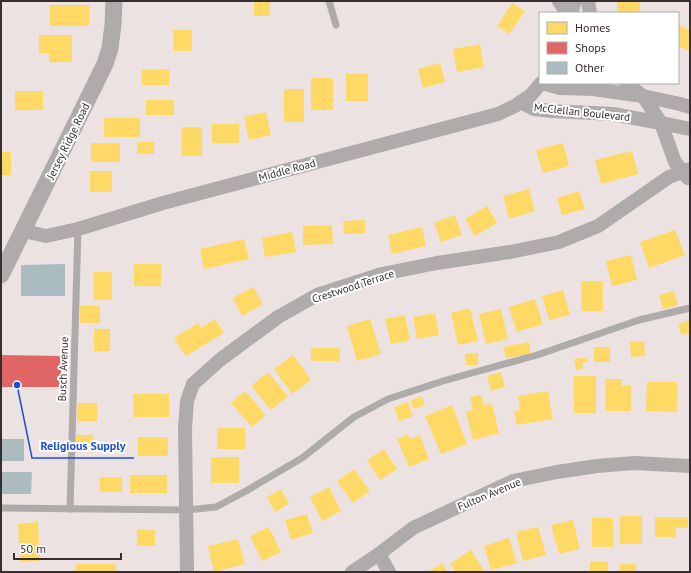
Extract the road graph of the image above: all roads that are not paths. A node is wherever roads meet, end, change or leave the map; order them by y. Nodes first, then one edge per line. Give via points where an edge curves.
1 (114, 1) edge
2 (329, 1) edge
3 (559, 1) edge
4 (575, 1) edge
5 (588, 1) edge
6 (566, 12) edge
7 (571, 12) edge
8 (590, 12) edge
9 (336, 25) dead end
10 (541, 84) edge
11 (546, 84) edge
12 (627, 84) edge
13 (643, 96) junction
14 (521, 102) junction
15 (690, 107) edge
16 (661, 123) junction
17 (690, 129) edge
18 (688, 174) edge
19 (78, 229) junction
20 (24, 231) junction
21 (1, 275) edge
22 (690, 308) edge
23 (690, 466) edge
24 (1, 508) edge
25 (70, 509) junction
26 (186, 510) junction
27 (379, 554) junction
28 (187, 572) edge
29 (352, 572) edge
30 (389, 572) edge

1 - 20 street, Jersey Ridge Road via 113,25 106,64
2 - 9 lane
3 - 6 street
4 - 7 street
5 - 8 street
10 - 14 street, Middle Road
11 - 13 street, McClellan Boulevard via 560,88 593,89
12 - 13 street, McClellan Boulevard
13 - 15 street, McClellan Boulevard
13 - 16 street
14 - 16 street, McClellan Boulevard via 534,109 613,114
14 - 19 street, Middle Road via 498,114 163,203
16 - 17 street, McClellan Boulevard
16 - 18 street via 675,162
18 - 26 street, Crestwood Terrace via 669,177 598,226 559,242 382,274 317,295 278,317 221,359 193,384 187,401 185,428
19 - 20 street, Middle Road via 46,236
19 - 25 lane, Busch Avenue
20 - 21 street, Jersey Ridge Road
22 - 26 lane via 639,320 537,355 388,399 354,417 302,458 246,491 216,507
23 - 27 street, Fulton Avenue via 634,463 597,466 513,481 413,528
24 - 25 lane
25 - 26 lane
26 - 28 street, Crestwood Terrace
27 - 29 street, Fulton Avenue
27 - 30 street

